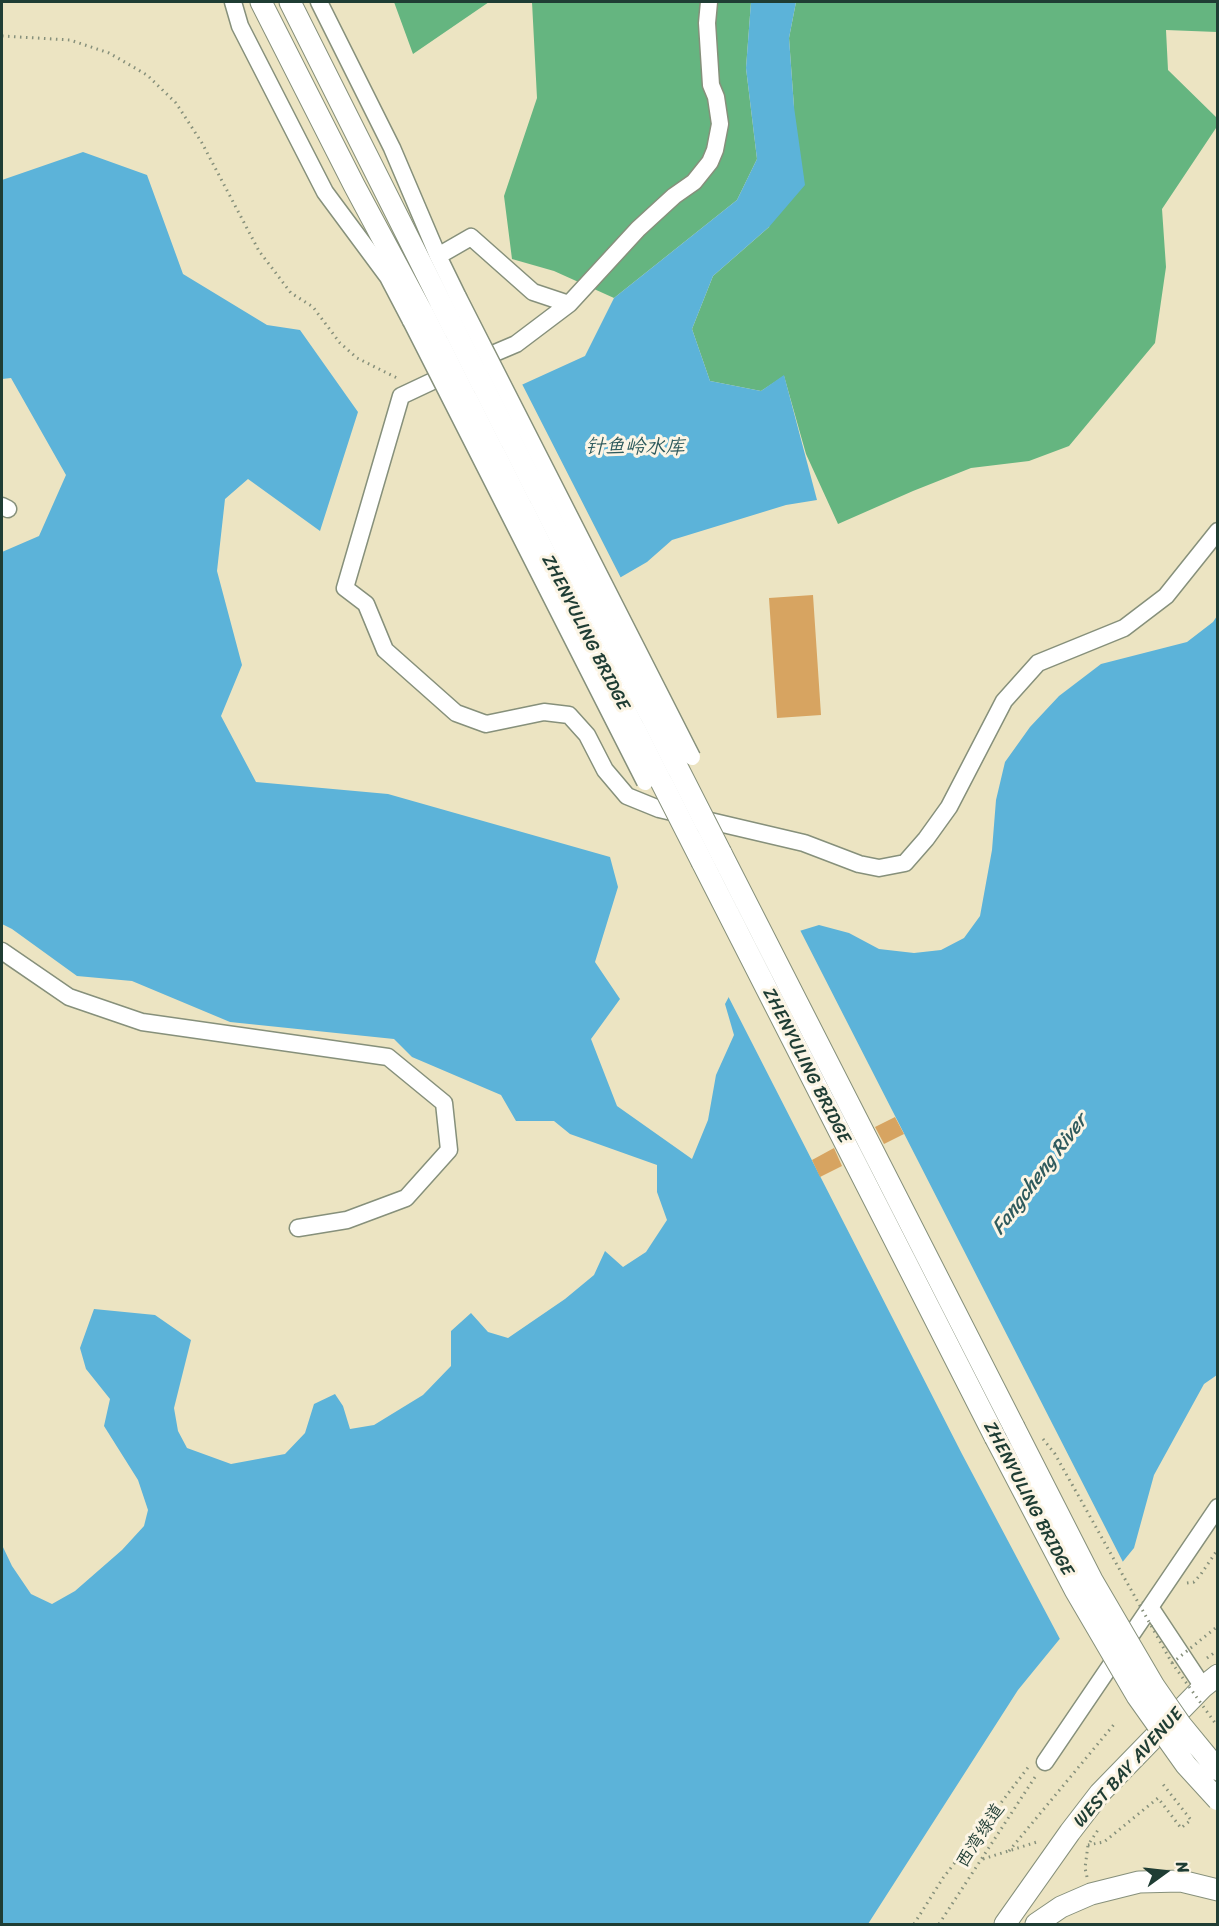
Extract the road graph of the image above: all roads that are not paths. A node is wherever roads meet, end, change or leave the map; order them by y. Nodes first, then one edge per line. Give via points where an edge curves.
1 (233, 2) edge
2 (246, 2) edge
3 (261, 2) edge
4 (290, 2) edge
5 (319, 2) edge
6 (709, 2) edge
7 (280, 39) junction
8 (438, 256) junction
9 (568, 304) junction
10 (433, 309) junction
11 (1218, 531) edge
12 (692, 757) dead end
13 (645, 782) dead end
14 (2, 951) edge
15 (298, 1228) dead end
16 (1218, 1507) edge
17 (1150, 1606) junction
18 (1210, 1681) edge
19 (1189, 1721) junction
20 (1218, 1758) edge
21 (1037, 1764) road end
22 (1218, 1770) edge
23 (1218, 1800) edge
24 (1218, 1890) edge
25 (1005, 1924) edge
26 (1036, 1924) edge

1 - 10 street via 240,26 325,192 388,277
2 - 7 main road
3 - 7 main road
4 - 10 main road
5 - 8 street via 392,148
6 - 9 street via 711,85 720,124 710,162 694,182 638,229
7 - 10 main road via 354,185
8 - 9 street via 471,237 533,292
8 - 10 street
9 - 11 street via 516,344 402,396 345,588 366,604 386,650 456,713 486,724 544,712 569,715 627,796 659,809 804,843 859,864 879,868 906,863 949,807 1004,701 1038,663 1124,628 1166,596
10 - 12 street, bridge
10 - 13 street, bridge
10 - 19 main road, ZHENYULING BRIDGE, bridge via 1092,1580 1154,1686
10 - 23 main road, ZHENYULING BRIDGE, bridge via 1075,1590 1137,1696 1186,1765
14 - 15 street via 69,997 142,1022 388,1057 444,1103 449,1150 406,1198 346,1220
16 - 17 street
17 - 18 street
17 - 21 street
18 - 25 main road, WEST BAY AVENUE via 1100,1793
19 - 20 main road, bridge
19 - 22 main road, ZHENYULING BRIDGE, bridge
24 - 26 main road via 1181,1881 1139,1882 1091,1893

